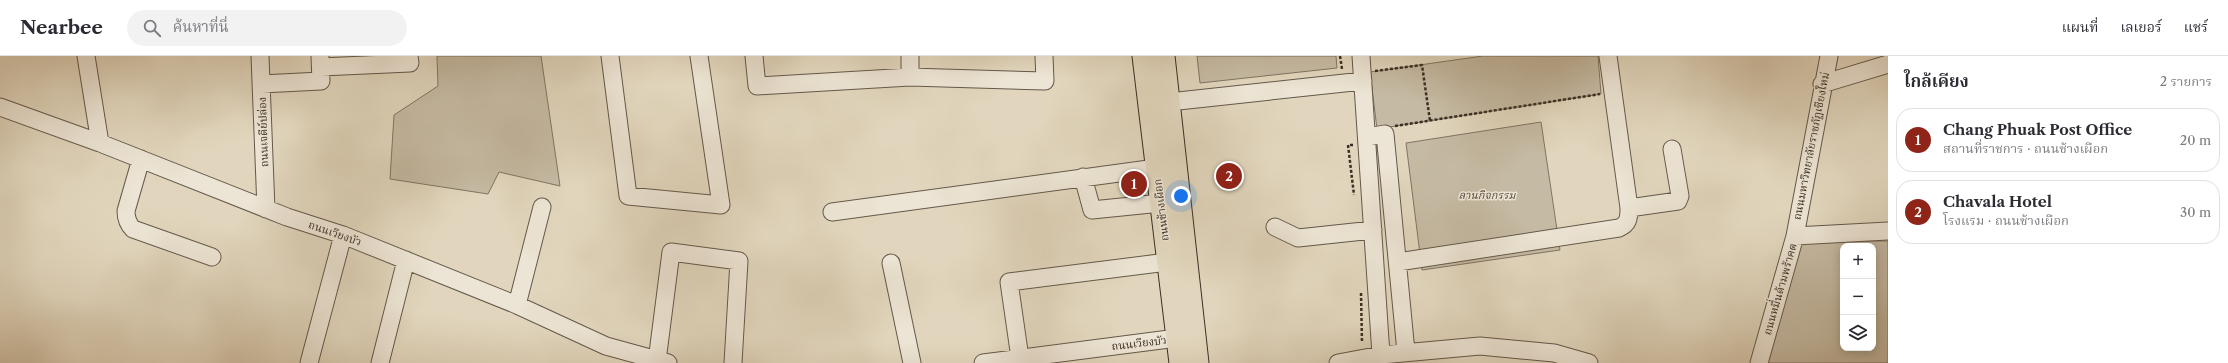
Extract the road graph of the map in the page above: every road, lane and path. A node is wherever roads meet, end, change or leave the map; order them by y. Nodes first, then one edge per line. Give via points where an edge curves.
1 (86, 56) edge
2 (260, 56) edge
3 (409, 56) edge
4 (610, 56) edge
5 (699, 56) edge
6 (754, 56) edge
7 (910, 56) edge
8 (1044, 56) edge
9 (1143, 56) edge
10 (1164, 56) edge
11 (1340, 56) edge
12 (1361, 56) edge
13 (1608, 56) edge
14 (1829, 56) edge
15 (1887, 61) edge
16 (320, 62) edge
17 (1342, 75) dead end
18 (1366, 76) junction
19 (910, 77) junction
20 (262, 84) junction
21 (1822, 84) junction
22 (1607, 93) junction
23 (1169, 102) junction
24 (0, 107) edge
25 (1430, 121) junction
26 (1392, 126) dead end
27 (1360, 137) junction
28 (100, 143) junction
29 (1672, 149) dead end
30 (141, 159) junction
31 (1156, 168) junction
32 (1083, 178) junction
33 (1354, 196) dead end
34 (1161, 203) junction
35 (542, 206) dead end
36 (266, 208) junction
37 (1629, 208) junction
38 (832, 212) dead end
39 (1275, 227) dead end
40 (1373, 230) junction
41 (1888, 231) edge
42 (343, 234) junction
43 (1795, 236) junction
44 (212, 257) dead end
45 (406, 260) junction
46 (1167, 262) junction
47 (1398, 262) junction
48 (892, 263) dead end
49 (518, 305) junction
50 (1177, 338) junction
51 (1406, 352) junction
52 (1381, 355) junction
53 (1020, 358) junction
54 (662, 362) edge
55 (309, 363) edge
56 (380, 363) edge
57 (733, 363) edge
58 (912, 363) edge
59 (983, 363) edge
60 (1180, 363) edge
61 (1198, 363) edge
62 (1338, 363) edge
63 (1589, 363) edge
64 (1759, 363) edge

1 - 28 street
2 - 20 street, ถนนเจดีย์ปล่อง
3 - 16 street via 410,63
4 - 5 street via 628,196 721,205
6 - 19 street via 757,86
7 - 19 street
8 - 19 street via 1045,81
9 - 31 main road, ถนนช้างเผือก
10 - 23 main road, ถนนช้างเผือก
11 - 17 path
12 - 18 street
13 - 22 street
14 - 21 street, ถนนมหาวิทยาลัยราชภัฏเชียงใหม่
15 - 21 street
16 - 20 street via 321,81
18 - 23 street
18 - 25 path via 1422,65
18 - 27 street
20 - 36 street, ถนนเจดีย์ปล่อง
21 - 43 street, ถนนมหาวิทยาลัยราชภัฏเชียงใหม่
22 - 25 path
22 - 37 street
23 - 61 main road, ถนนช้างเผือก
24 - 28 street, ถนนเวียงบัว
25 - 26 path
27 - 33 path via 1354,144 1348,145
27 - 40 street
27 - 47 street via 1385,134
28 - 30 street, ถนนเวียงบัว
29 - 37 street via 1680,196 1678,201
30 - 36 street, ถนนเวียงบัว
30 - 44 street via 126,211 133,229
31 - 32 street
31 - 34 main road, ถนนช้างเผือก
32 - 34 street via 1092,210
32 - 38 street
34 - 46 main road, ถนนช้างเผือก
35 - 49 street
36 - 42 street, ถนนเวียงบัว
37 - 47 street via 1629,219 1625,225 1618,228
39 - 40 street via 1298,238
40 - 52 street
41 - 43 street, ถนนหมื่่นด้ามพร้าคต
42 - 45 street, ถนนเวียงบัว
42 - 55 street
43 - 64 street, ถนนหมื่่นด้ามพร้าคต
45 - 49 street, ถนนเวียงบัว
45 - 56 street
46 - 50 main road, ถนนช้างเผือก
46 - 53 street via 1009,282
47 - 51 street
48 - 58 street
49 - 54 street, ถนนเวียงบัว via 606,346
50 - 53 street, ถนนเวียงบัว
50 - 60 main road, ถนนช้างเผือก
51 - 52 street
51 - 63 street via 1480,346 1554,353
52 - 62 street
53 - 59 street, ถนนเวียงบัว
54 - 57 street via 671,252 739,261

